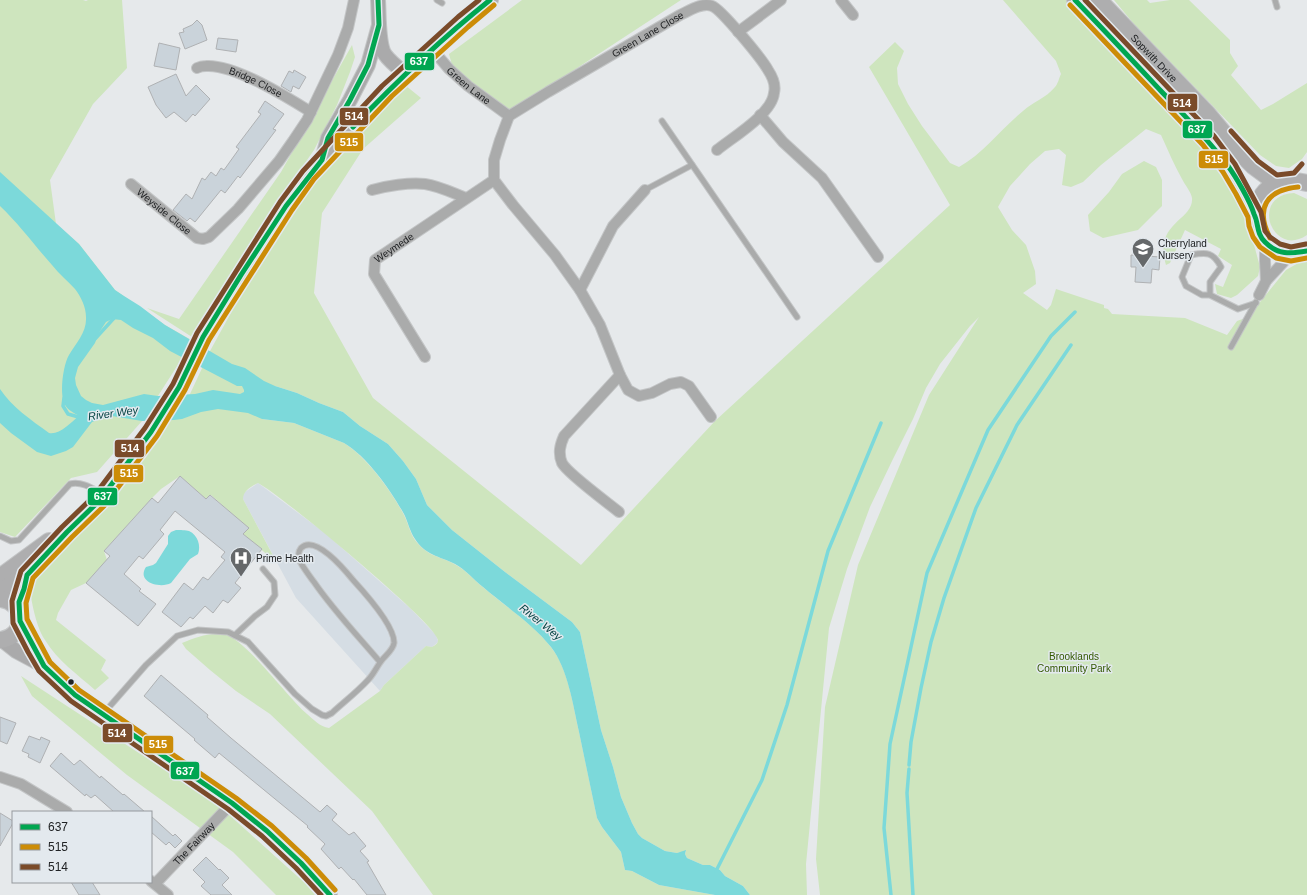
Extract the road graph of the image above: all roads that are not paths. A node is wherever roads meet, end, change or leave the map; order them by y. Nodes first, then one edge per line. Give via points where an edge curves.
1 (354, 0) edge
2 (378, 0) edge
3 (437, 0) edge
4 (490, 0) edge
5 (780, 0) edge
6 (841, 0) edge
7 (1075, 0) edge
8 (1275, 0) edge
9 (1102, 1) edge
10 (442, 3) dead end
11 (1277, 7) dead end
12 (853, 16) dead end
13 (379, 24) junction
14 (738, 32) junction
15 (432, 49) junction
16 (196, 68) dead end
17 (405, 74) junction
18 (311, 112) junction
19 (760, 115) junction
20 (509, 116) junction
21 (662, 120) dead end
22 (717, 150) dead end
23 (322, 160) junction
24 (692, 166) junction
25 (1304, 177) edge
26 (494, 180) junction
27 (131, 184) dead end
28 (1276, 184) junction
29 (372, 190) dead end
30 (645, 190) joint
31 (466, 198) junction
32 (1255, 215) junction
33 (1265, 242) junction
34 (1307, 251) edge
35 (1291, 254) junction
36 (878, 257) dead end
37 (1266, 281) junction
38 (580, 290) junction
39 (1210, 295) junction
40 (1257, 299) junction
41 (797, 317) dead end
42 (1231, 347) dead end
43 (425, 357) dead end
44 (620, 375) junction
45 (711, 417) dead end
46 (104, 494) junction
47 (88, 512) junction
48 (619, 512) dead end
49 (0, 536) edge
50 (263, 569) dead end
51 (27, 575) junction
52 (0, 577) edge
53 (0, 594) edge
54 (0, 599) edge
55 (19, 616) junction
56 (235, 636) junction
57 (1, 640) edge
58 (380, 662) junction
59 (44, 666) junction
60 (102, 715) junction
61 (0, 777) edge
62 (232, 803) junction
63 (65, 811) edge
64 (153, 882) edge
65 (168, 895) edge
66 (330, 895) edge

1 - 18 street via 338,56
2 - 13 main road
3 - 10 lane
4 - 15 main road
5 - 14 street
6 - 12 street
7 - 32 main road, Sopwith Drive via 1208,140 1229,168
8 - 11 lane
9 - 28 main road, Sopwith Drive via 1208,114 1243,156
13 - 17 main road via 383,50
13 - 23 main road via 368,65 328,138
14 - 19 street, Green Lane Close via 768,69 774,82 770,105
14 - 20 street, Green Lane Close via 711,5 701,6 674,18
15 - 17 main road
15 - 20 street, Green Lane via 468,86
16 - 18 street, Bridge Close via 211,66 240,73
17 - 23 main road
18 - 27 street, Weyside Close via 279,161 238,209 209,237 197,238
19 - 22 street, Green Lane Close
19 - 36 street via 783,142 822,178
20 - 26 street via 494,160
21 - 24 lane
23 - 46 main road via 286,206 241,276 207,332 180,386 151,432
24 - 30 lane
24 - 41 lane
25 - 28 main road, Sopwith Drive
26 - 31 street, Weymede
26 - 38 street
28 - 32 main road, Sopwith Drive via 1261,196
29 - 31 street via 388,186 424,184
30 - 38 street via 613,226
31 - 43 street, Weymede via 375,260 374,274
32 - 33 main road, Sopwith Drive via 1259,234
33 - 35 main road via 1277,251
33 - 37 street, Sopwith Drive
34 - 35 main road
35 - 37 street, Sopwith Drive
37 - 40 street, Sopwith Drive
38 - 44 street via 600,325
39 - 39 lane via 1202,295 1186,286 1182,277 1191,255 1204,252 1216,258 1221,267 1210,282
39 - 40 lane via 1238,309
40 - 42 lane
44 - 45 street via 628,390 639,396 681,382 689,386
44 - 48 street via 564,436 559,447 562,464
46 - 47 main road
46 - 49 lane via 78,483 70,484 19,540 10,541
47 - 51 main road
47 - 52 main road
50 - 56 lane via 274,582 275,595 267,607
51 - 53 main road via 18,578
51 - 55 main road via 19,602
54 - 55 main road via 14,604
55 - 57 main road via 16,632
55 - 59 main road
56 - 58 lane via 251,645 312,709 326,716 369,679
56 - 60 lane via 228,632 198,630 177,636 146,665
57 - 59 main road
58 - 58 lane via 394,642 383,618 329,554 318,546 304,546 299,550 298,556 302,565 323,595
59 - 60 main road via 75,695
60 - 62 main road
61 - 63 street via 21,784
62 - 64 street, The Fairway
62 - 66 main road via 267,831
64 - 65 street, The Fairway

